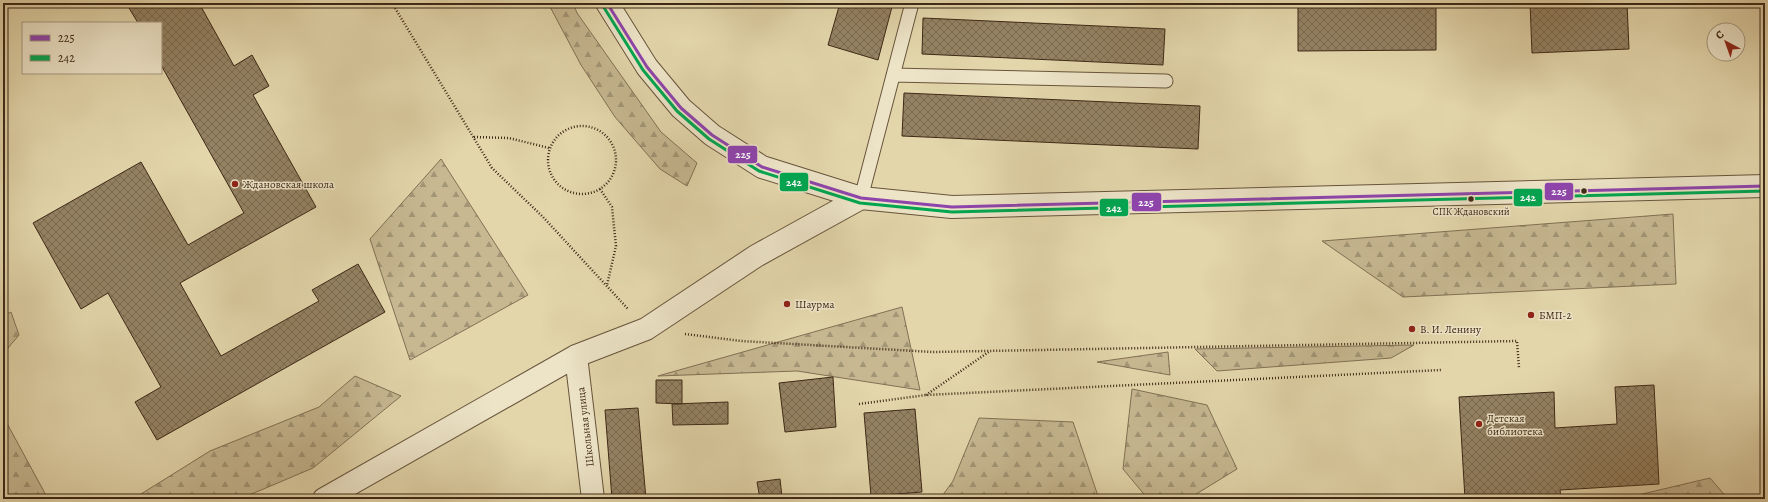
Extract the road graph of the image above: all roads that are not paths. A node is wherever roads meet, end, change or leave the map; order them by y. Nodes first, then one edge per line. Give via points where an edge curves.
1 (607, 3) edge
2 (912, 3) edge
3 (893, 75) junction
4 (1166, 81) dead end
5 (1765, 186) edge
6 (861, 198) junction
7 (576, 356) junction
8 (324, 499) edge
9 (593, 499) edge

1 - 6 street via 647,67 681,108 712,135 762,167
2 - 3 lane
3 - 4 lane
3 - 6 lane
5 - 6 street via 952,206
6 - 7 street via 756,256 646,329
7 - 8 street
7 - 9 street, Школьная улица

